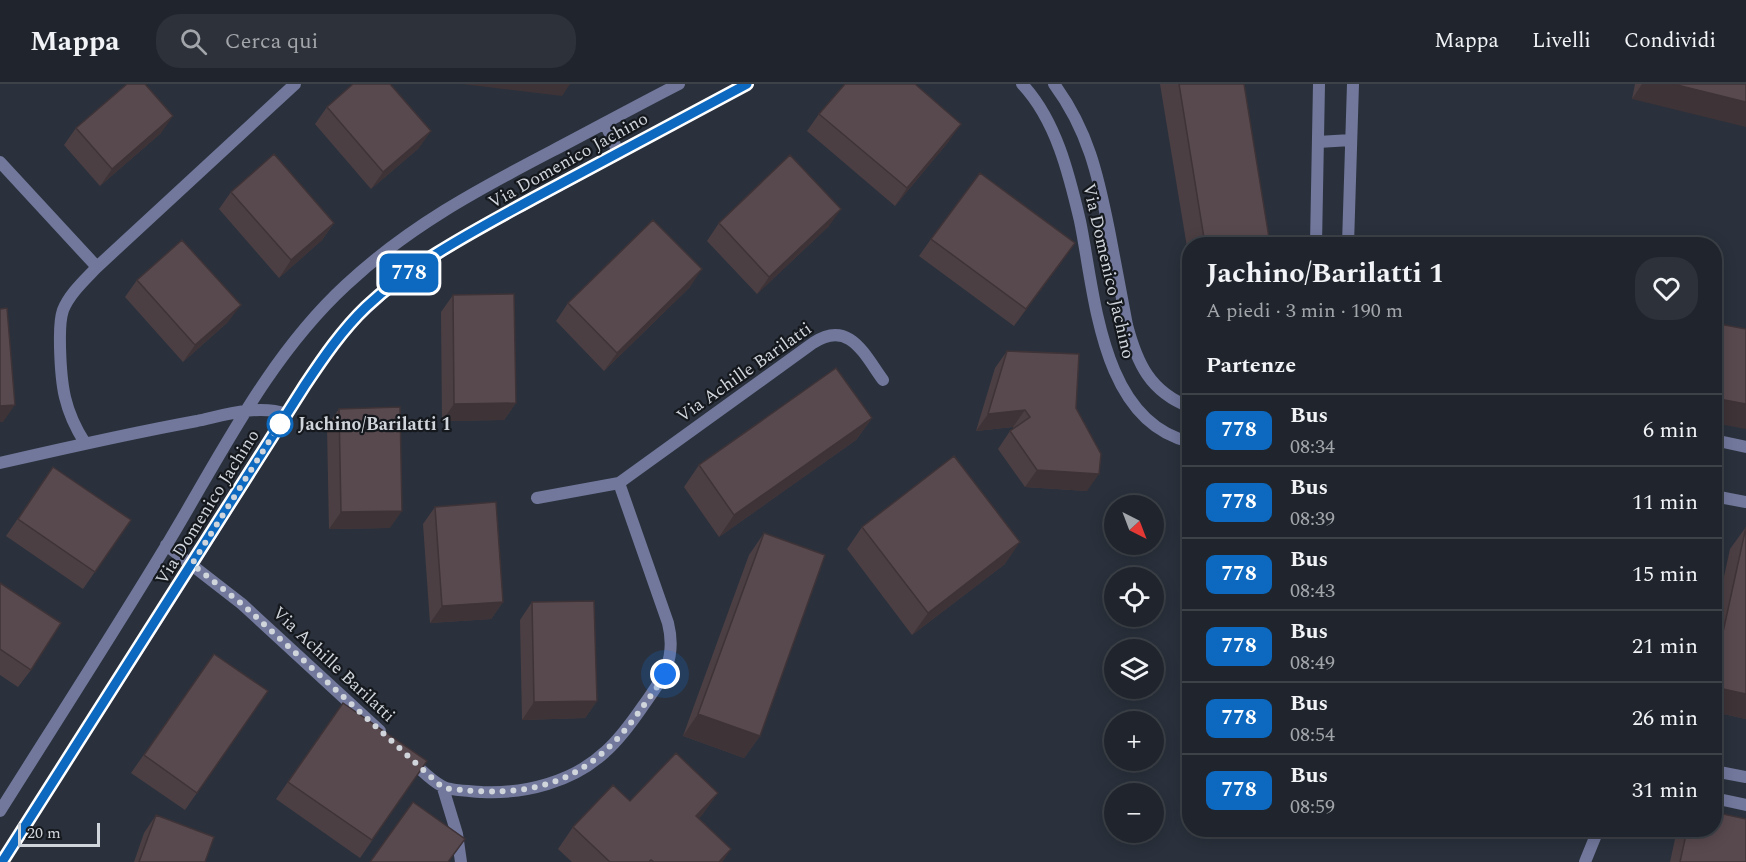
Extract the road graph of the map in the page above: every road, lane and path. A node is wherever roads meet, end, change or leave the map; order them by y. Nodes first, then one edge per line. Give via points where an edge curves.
1 (295, 84) edge
2 (679, 84) edge
3 (747, 84) edge
4 (1022, 84) edge
5 (1054, 84) edge
6 (1319, 84) edge
7 (1353, 84) edge
8 (605, 123) junction
9 (1351, 140) junction
10 (1318, 142) junction
11 (618, 152) junction
12 (0, 162) edge
13 (1316, 237) edge
14 (1348, 237) edge
15 (97, 267) junction
16 (883, 380) dead end
17 (1182, 403) edge
18 (246, 412) junction
19 (287, 414) junction
20 (1182, 439) edge
21 (1722, 442) edge
22 (85, 443) junction
23 (1746, 447) edge
24 (0, 463) edge
25 (619, 483) junction
26 (1722, 497) edge
27 (537, 498) dead end
28 (1746, 502) edge
29 (166, 545) junction
30 (192, 564) junction
31 (386, 737) edge
32 (403, 753) edge
33 (1722, 772) edge
34 (1746, 777) edge
35 (443, 788) junction
36 (1722, 800) edge
37 (1746, 805) edge
38 (0, 812) edge
39 (1595, 837) edge
40 (2, 862) edge
41 (460, 862) edge
42 (1585, 862) edge

1 - 15 street
2 - 8 street, Via Domenico Jachino
3 - 11 street, Via Domenico Jachino
4 - 20 street, Via Domenico Jachino via 1046,119 1065,163 1102,333 1115,372 1138,410 1166,432
5 - 17 street, Via Domenico Jachino via 1076,119 1094,162 1130,342 1144,373 1166,395
6 - 10 street
7 - 9 street
8 - 11 street
8 - 18 street, Via Domenico Jachino via 454,203 378,257 307,326
9 - 10 street
9 - 14 street
10 - 13 street
11 - 19 street, Via Domenico Jachino via 462,238 385,291 342,333
12 - 15 street
15 - 22 street via 66,304 59,325 62,390 70,417
16 - 25 street, Via Achille Barilatti via 853,341 840,334 825,336
18 - 19 street via 267,410
18 - 22 street, Via Domenico Jachino
18 - 29 street, Via Domenico Jachino
19 - 30 street, Via Domenico Jachino
21 - 23 street
22 - 24 street, Via Domenico Jachino
25 - 27 street, Via Achille Barilatti
25 - 35 street via 670,630 669,660 662,680 610,747 570,775 542,786 512,791
26 - 28 street
29 - 30 street, Via Achille Barilatti
29 - 38 street, Via Domenico Jachino
30 - 31 street, Via Achille Barilatti via 242,604
30 - 40 street, Via Domenico Jachino
32 - 35 street
33 - 34 street
35 - 41 street via 457,834
36 - 37 street
39 - 42 street

